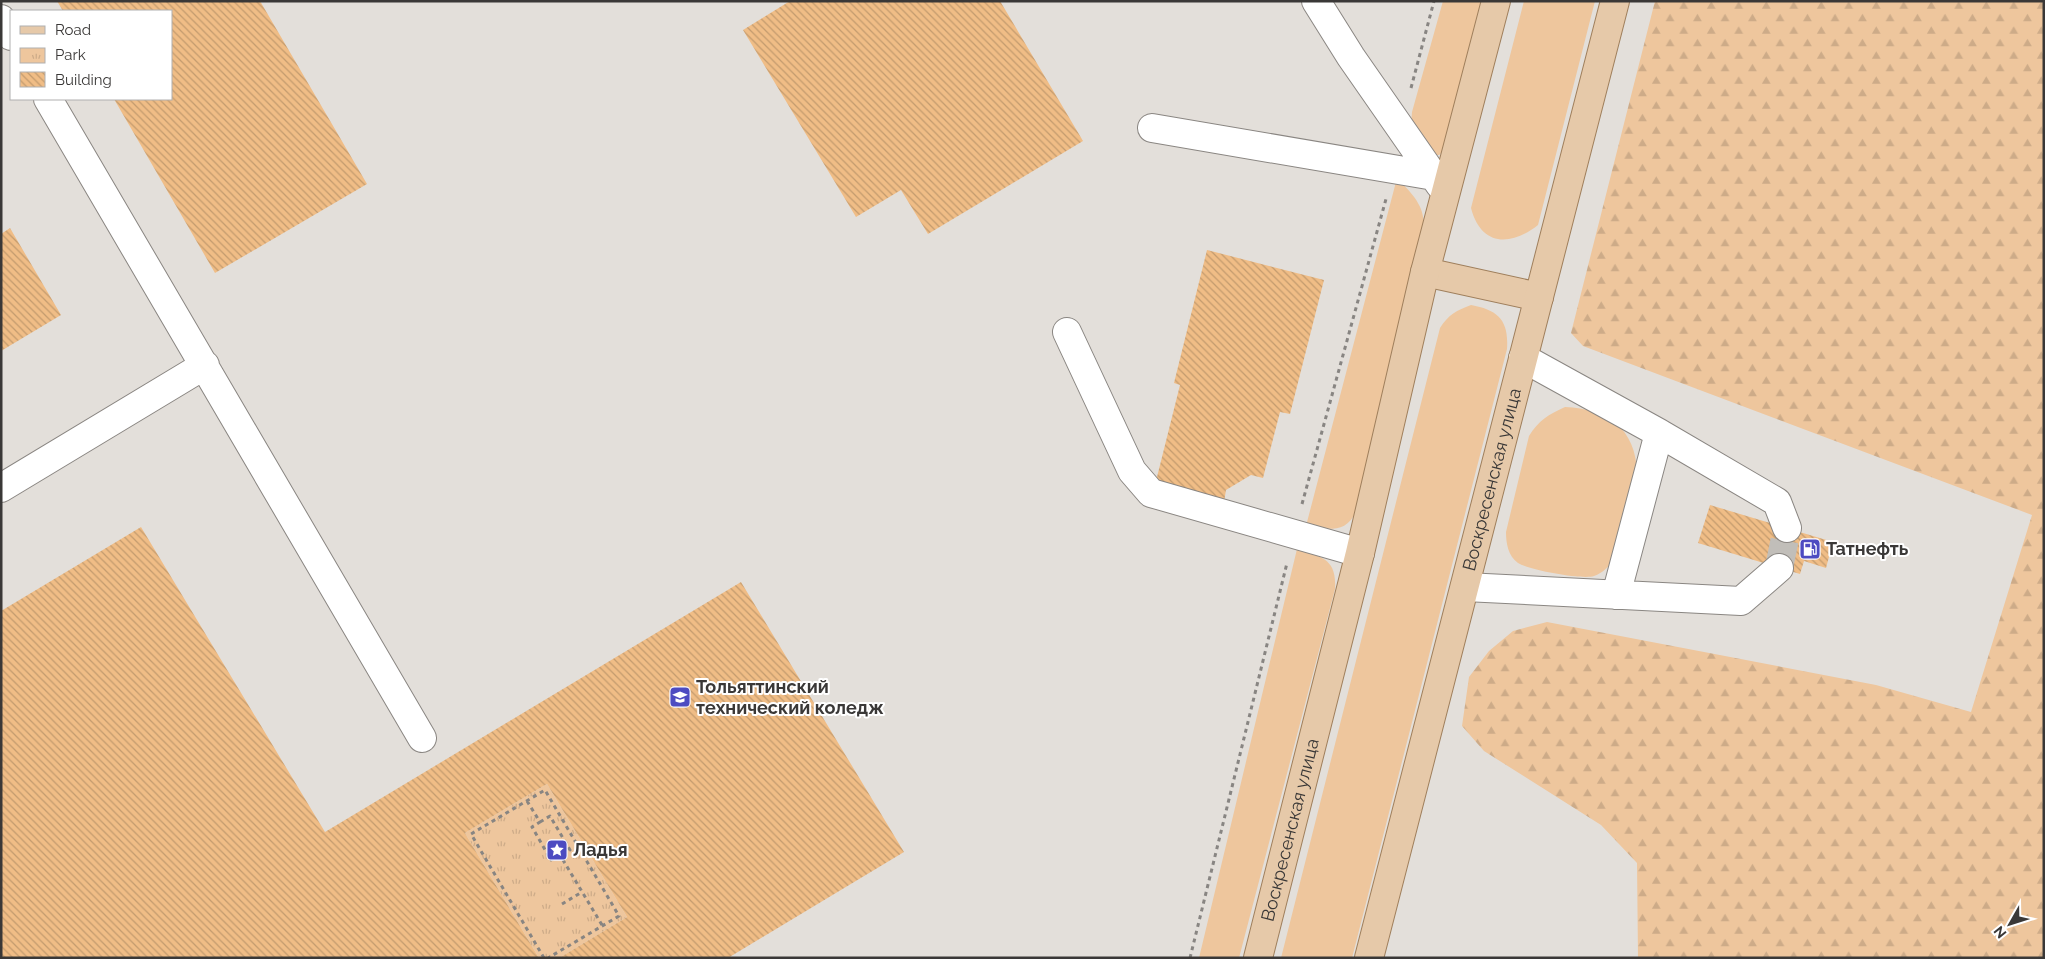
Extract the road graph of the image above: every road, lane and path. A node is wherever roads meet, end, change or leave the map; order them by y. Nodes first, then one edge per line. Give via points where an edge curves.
1 (1316, 1) edge
2 (1434, 1) edge
3 (1496, 1) edge
4 (1615, 1) edge
5 (1, 18) edge
6 (10, 34) edge
7 (49, 100) edge
8 (1400, 127) junction
9 (1152, 128) dead end
10 (1440, 184) junction
11 (1425, 272) junction
12 (1539, 298) junction
13 (1067, 332) dead end
14 (1523, 358) junction
15 (205, 366) junction
16 (1659, 432) junction
17 (1, 488) edge
18 (1787, 528) tunnel mouth
19 (1360, 553) junction
20 (1779, 568) tunnel mouth
21 (1465, 587) junction
22 (1616, 595) junction
23 (422, 738) dead end
24 (527, 801) junction
25 (540, 822) junction
26 (560, 855) junction
27 (582, 892) junction
28 (562, 904) dead end
29 (602, 926) junction
30 (546, 958) edge
31 (1258, 958) edge
32 (1369, 958) edge

1 - 8 lane
2 - 8 path
3 - 10 main road, Воскресенская улица
4 - 12 main road, Воскресенская улица
5 - 6 lane
7 - 15 lane
8 - 10 lane
9 - 10 lane
10 - 11 main road, Воскресенская улица
11 - 12 main road
11 - 19 main road, Воскресенская улица
12 - 14 main road, Воскресенская улица
13 - 19 lane via 1132,471 1151,493
14 - 16 lane
14 - 21 main road, Воскресенская улица
15 - 17 lane
15 - 23 lane
16 - 18 lane via 1777,502
16 - 22 lane
19 - 31 main road, Воскресенская улица
20 - 22 lane via 1741,601
21 - 22 lane
21 - 32 main road, Воскресенская улица
24 - 25 path
24 - 29 path via 545,790 619,916
24 - 30 path via 471,834
25 - 26 path via 532,827 552,860
25 - 26 path via 550,816 570,850
26 - 27 path
27 - 28 path
27 - 29 path
29 - 30 path

